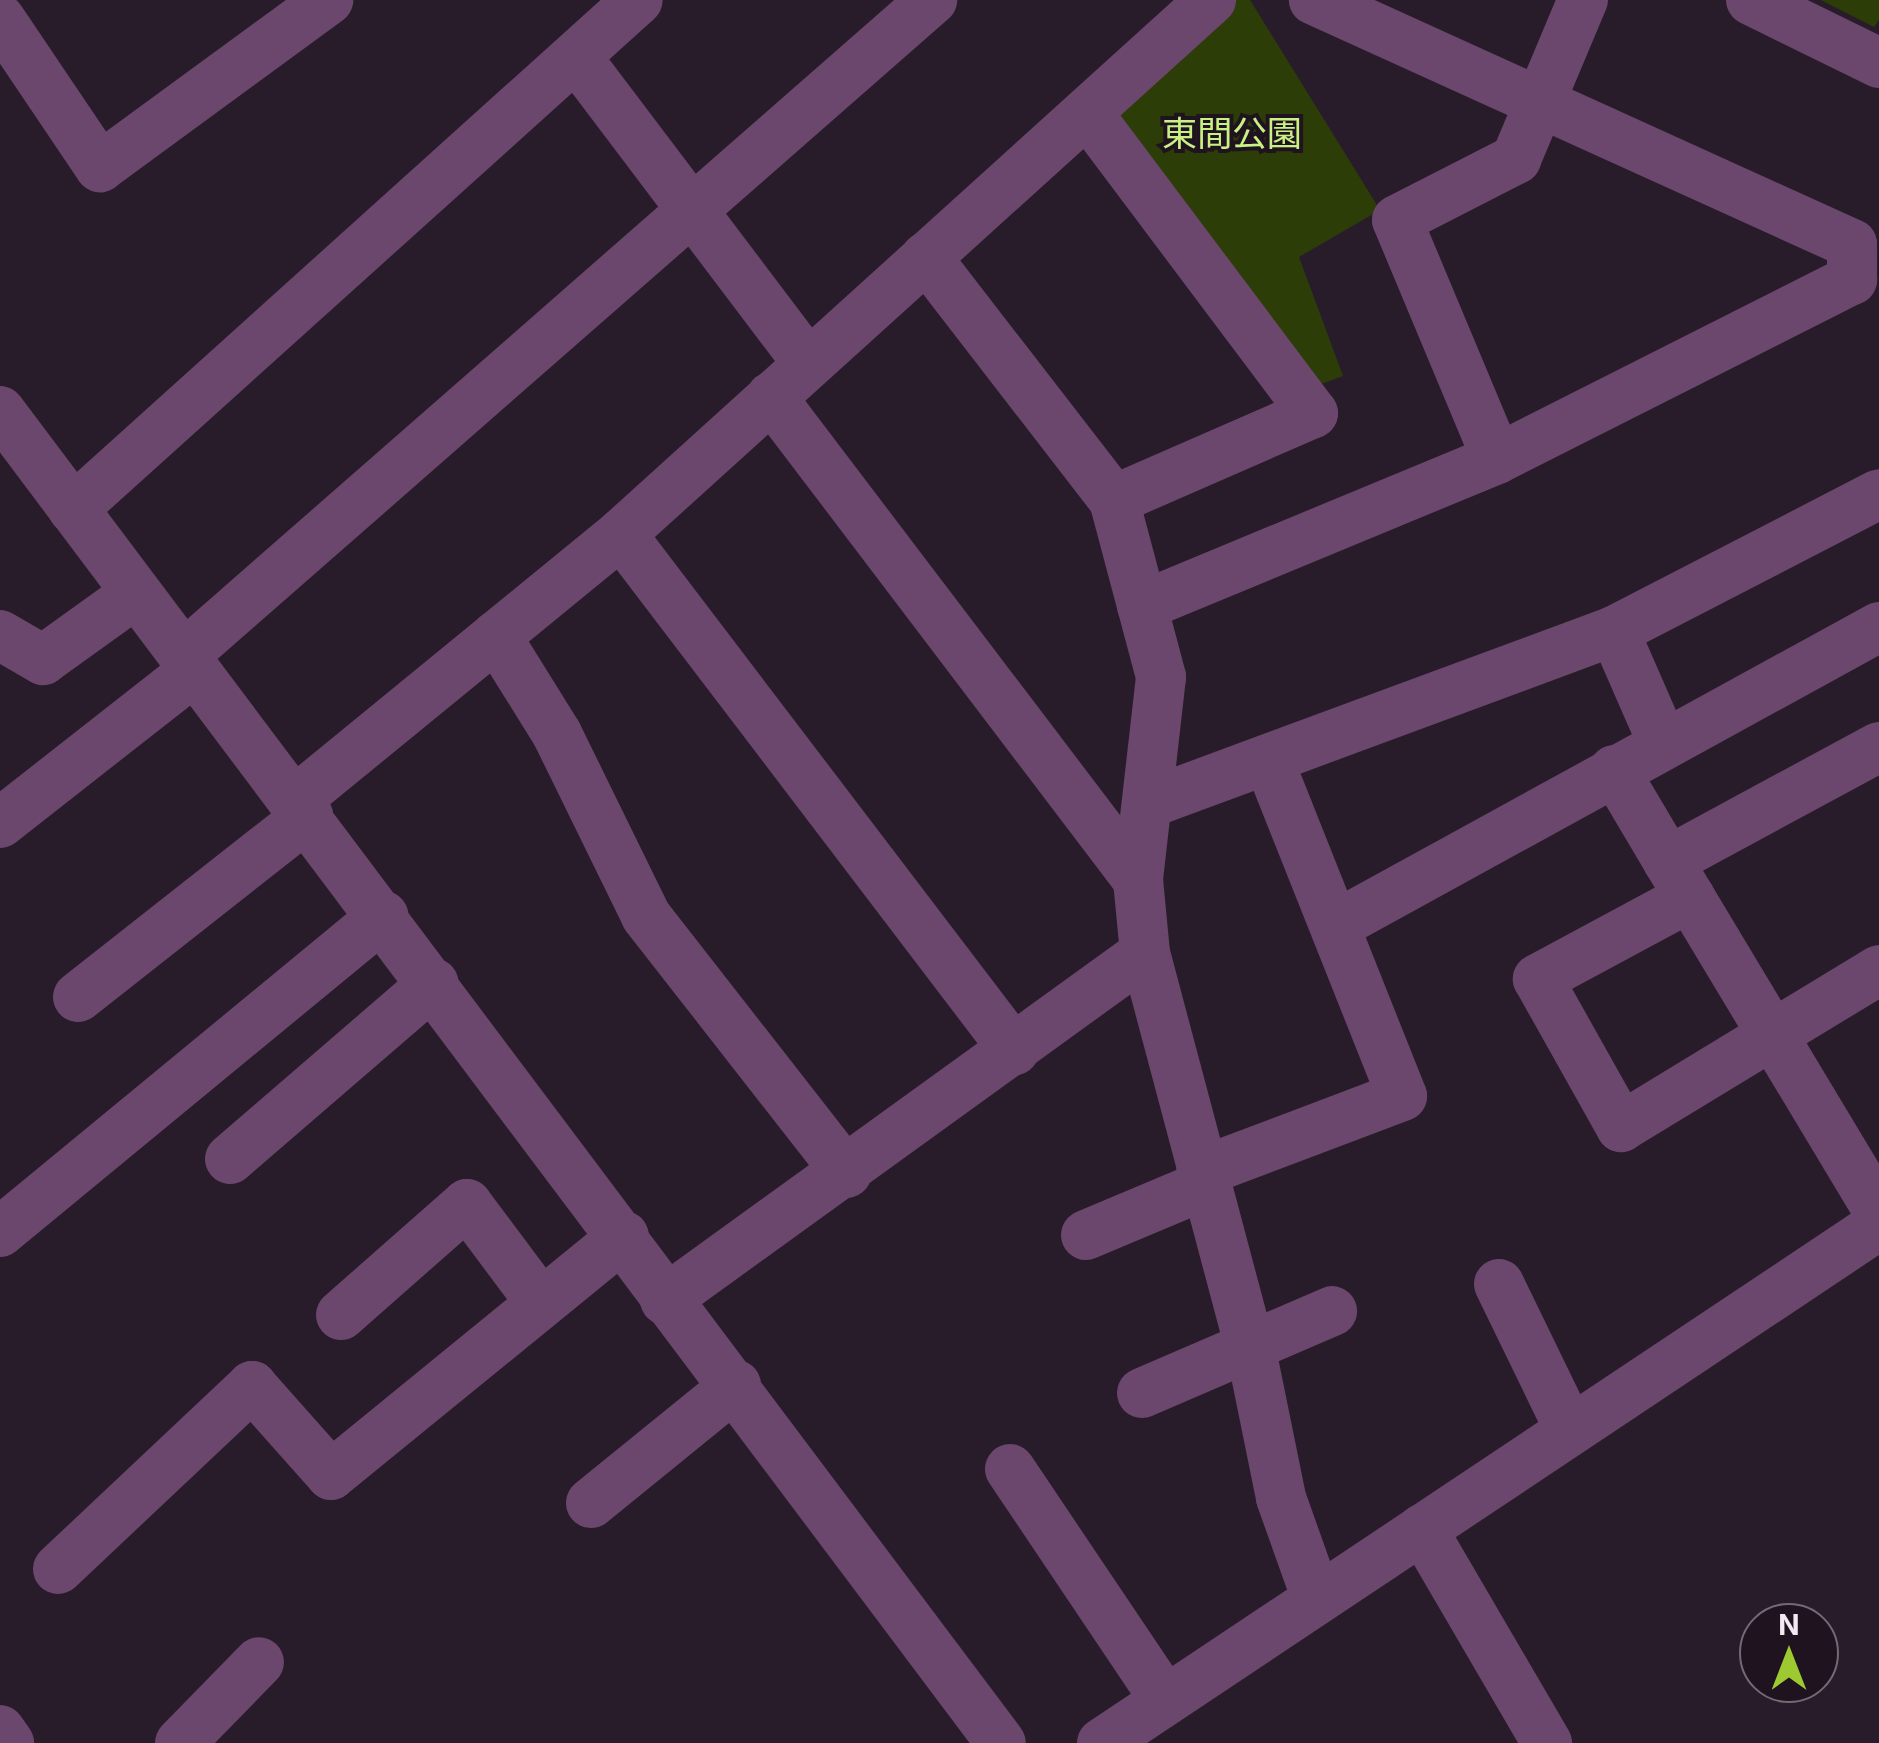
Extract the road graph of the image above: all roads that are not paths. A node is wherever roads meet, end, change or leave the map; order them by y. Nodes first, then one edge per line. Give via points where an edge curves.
1 (328, 0) edge
2 (638, 0) edge
3 (932, 0) edge
4 (1212, 0) edge
5 (1314, 0) edge
6 (1583, 0) edge
7 (1751, 0) edge
8 (11, 14) edge
9 (577, 58) junction
10 (1879, 63) edge
11 (1541, 102) junction
12 (1090, 115) junction
13 (692, 212) junction
14 (926, 256) junction
15 (808, 364) junction
16 (772, 397) junction
17 (0, 411) edge
18 (1498, 460) junction
19 (1879, 494) edge
20 (1114, 500) junction
21 (72, 508) junction
22 (620, 534) junction
23 (135, 594) junction
24 (1142, 606) junction
25 (1879, 627) edge
26 (1614, 631) junction
27 (0, 635) edge
28 (496, 636) junction
29 (189, 664) junction
30 (1663, 744) junction
31 (1879, 747) edge
32 (1269, 761) junction
33 (1614, 770) junction
34 (1148, 803) junction
35 (302, 808) junction
36 (0, 823) edge
37 (1679, 879) junction
38 (1138, 880) junction
39 (383, 916) junction
40 (1338, 924) junction
41 (1145, 953) junction
42 (1879, 970) edge
43 (434, 983) junction
44 (78, 997) dead end
45 (1773, 1036) junction
46 (1014, 1050) junction
47 (230, 1160) dead end
48 (847, 1173) junction
49 (1203, 1178) junction
50 (1879, 1212) edge
51 (1879, 1225) edge
52 (0, 1232) edge
53 (1086, 1235) dead end
54 (624, 1236) junction
55 (1499, 1284) dead end
56 (665, 1300) junction
57 (542, 1303) junction
58 (1332, 1311) dead end
59 (341, 1314) dead end
60 (1252, 1350) junction
61 (736, 1385) junction
62 (1142, 1393) dead end
63 (1570, 1430) junction
64 (1010, 1469) dead end
65 (591, 1502) dead end
66 (1422, 1529) junction
67 (58, 1568) dead end
68 (1317, 1599) junction
69 (260, 1662) dead end
70 (1164, 1700) junction
71 (0, 1730) edge
72 (8, 1743) edge
73 (180, 1743) edge
74 (1001, 1743) edge
75 (1102, 1743) edge
76 (1547, 1743) edge

1 - 8 street via 100,168
2 - 9 street
3 - 13 street
4 - 12 street
5 - 11 street
6 - 11 street
7 - 10 street
9 - 13 street
9 - 21 street
11 - 18 street via 1516,158 1397,220
11 - 18 street via 1852,244 1852,280
12 - 14 street
12 - 20 street via 1313,412
13 - 15 street
13 - 29 street
14 - 15 street
14 - 20 street
15 - 16 street
16 - 22 street
16 - 38 street
17 - 21 street
18 - 24 street
19 - 26 street
20 - 24 street
21 - 23 street
22 - 28 street
22 - 46 street
23 - 27 street via 43,660
23 - 29 street
24 - 34 street via 1161,677
25 - 30 street
26 - 30 street
26 - 32 street
28 - 35 street
28 - 48 street via 558,734 646,916
29 - 35 street
29 - 36 street
30 - 33 street
31 - 37 street
32 - 34 street
32 - 40 street
33 - 37 street
33 - 40 street
34 - 38 street
35 - 39 street
35 - 44 street
37 - 45 street
37 - 45 street via 1538,979 1621,1128
38 - 41 street
39 - 43 street
39 - 52 street
40 - 49 street via 1402,1096
41 - 46 street
41 - 49 street
42 - 45 street
43 - 47 street
43 - 54 street
45 - 50 street
46 - 48 street
48 - 56 street
49 - 53 street
49 - 60 street
51 - 63 street
54 - 56 street
54 - 57 street
55 - 63 street
56 - 61 street
57 - 59 street via 467,1204
57 - 67 street via 331,1474 252,1386
58 - 60 street
60 - 62 street
60 - 68 street via 1281,1498
61 - 65 street
61 - 74 street
63 - 66 street
64 - 70 street
66 - 68 street
66 - 76 street
68 - 70 street
69 - 73 street
70 - 75 street
71 - 72 street

